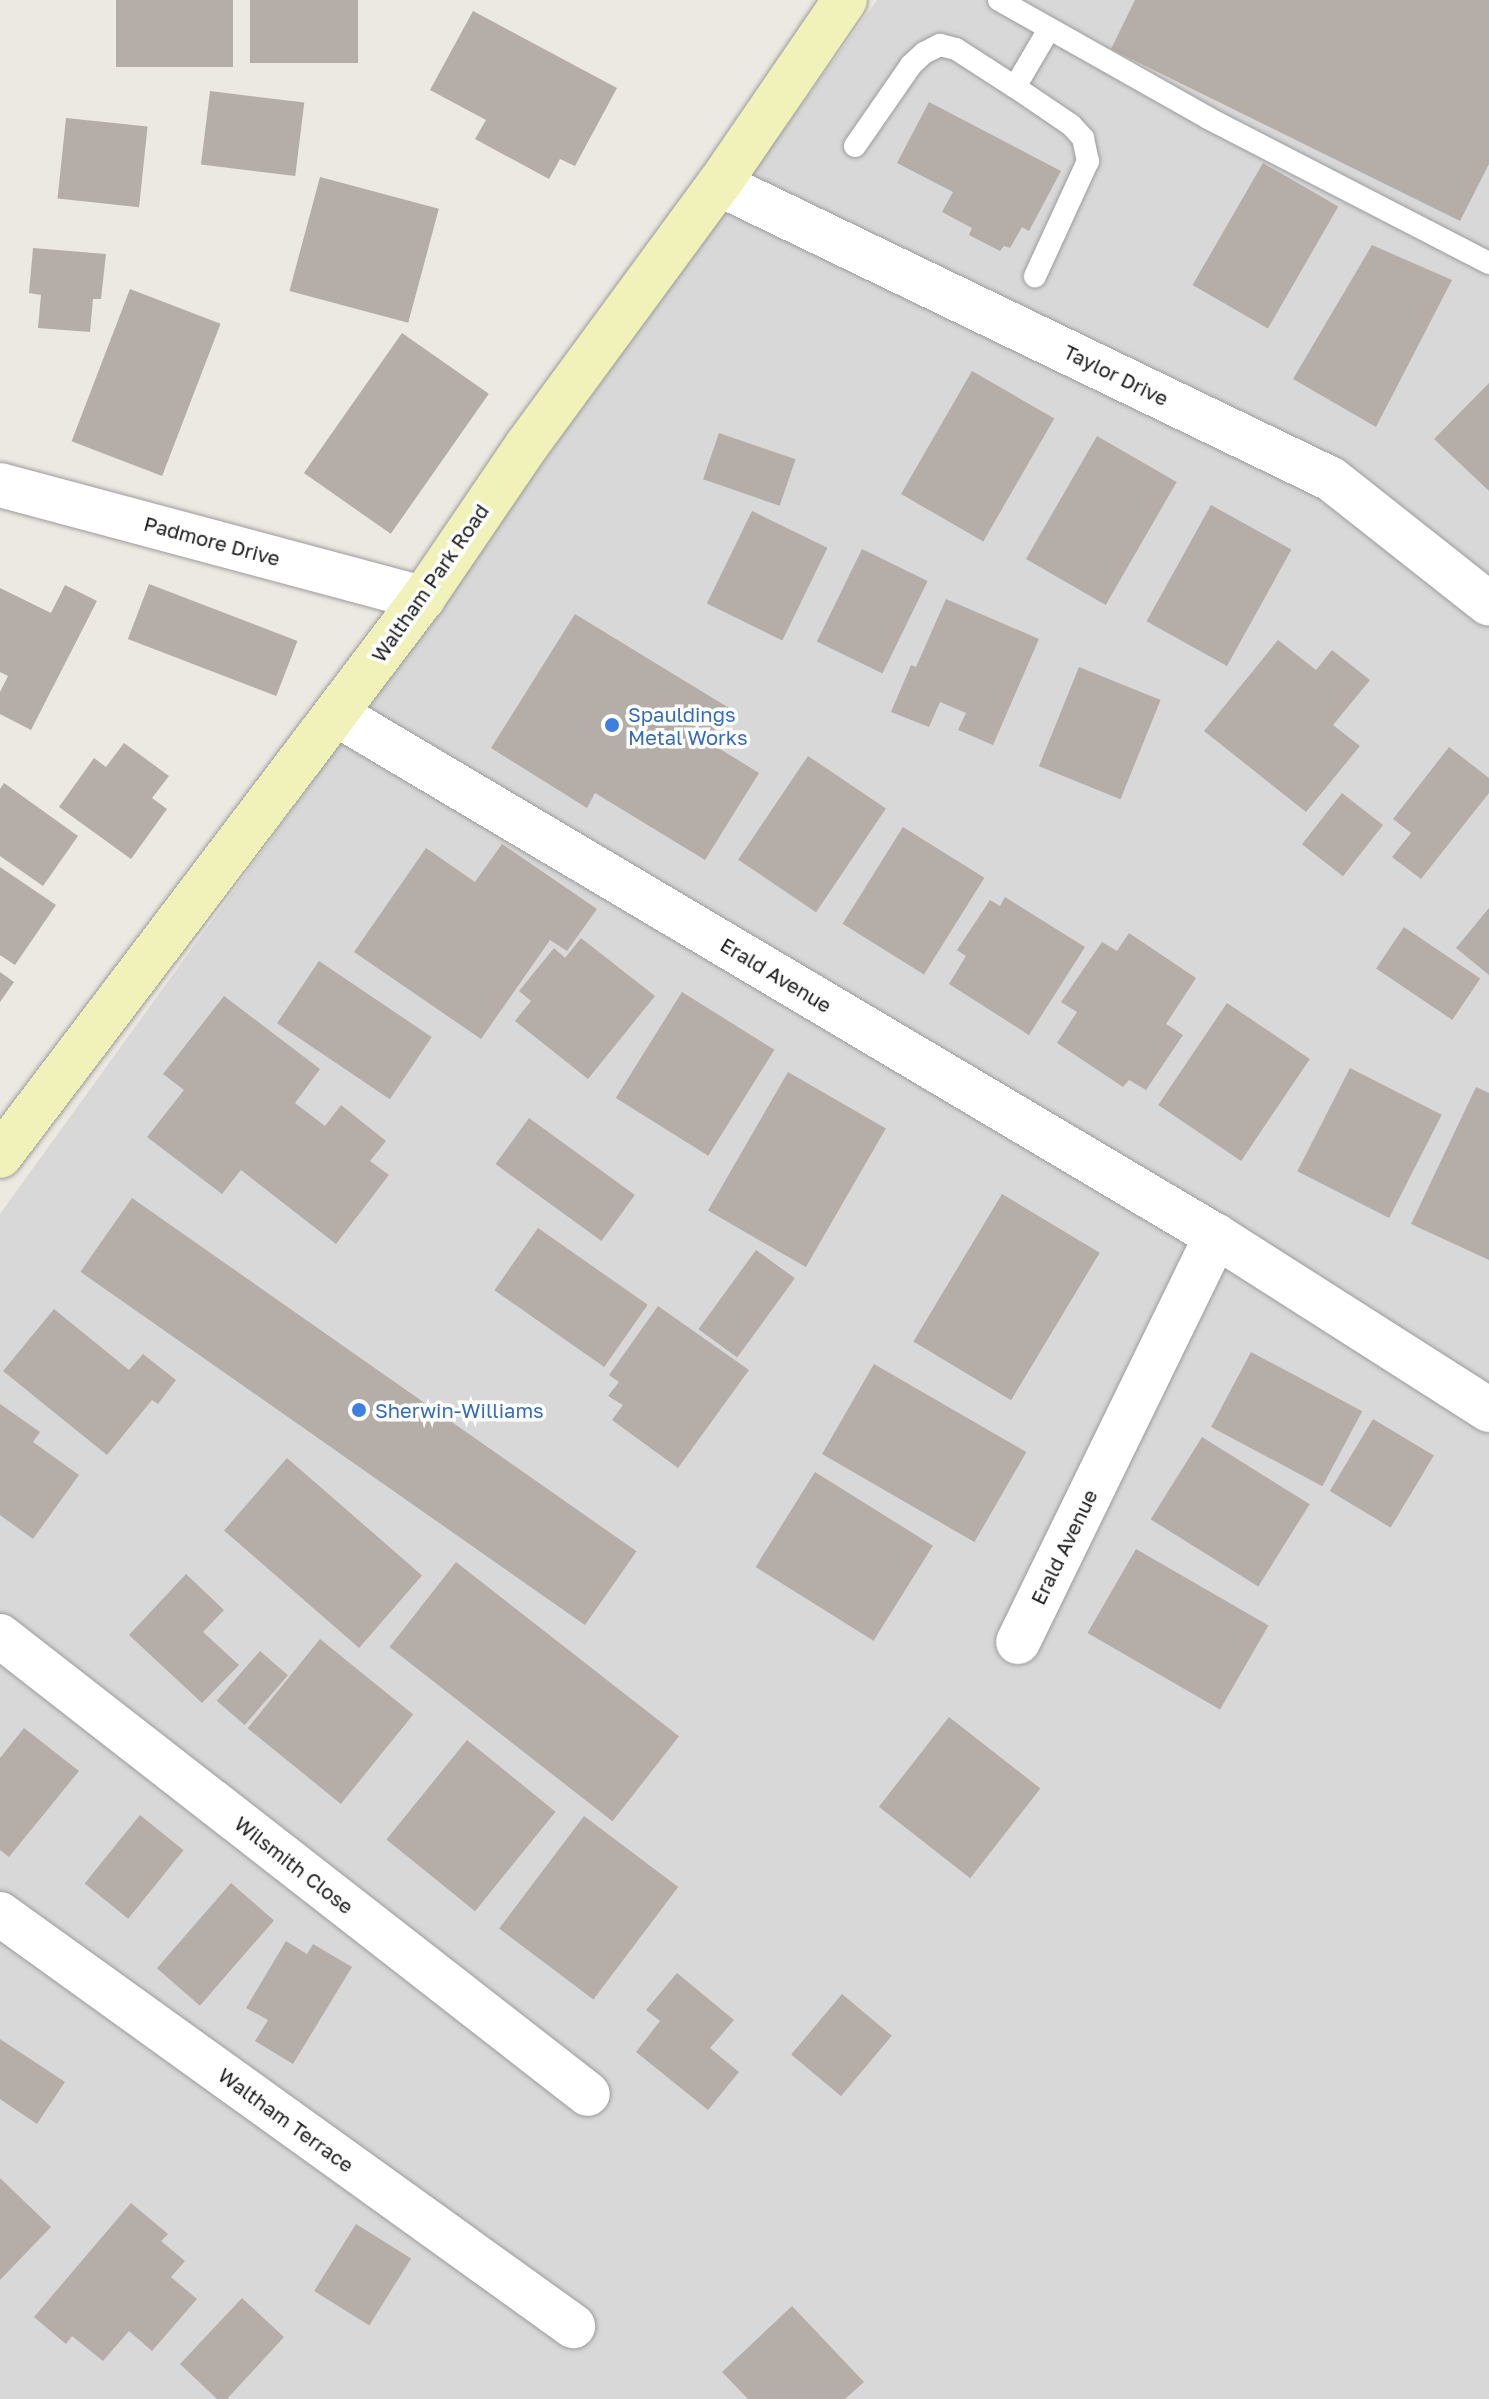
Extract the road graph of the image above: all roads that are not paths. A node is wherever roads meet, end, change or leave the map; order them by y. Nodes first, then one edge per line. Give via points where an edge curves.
1 (845, 0) edge
2 (999, 0) edge
3 (1049, 29) junction
4 (1015, 87) junction
5 (855, 146) dead end
6 (719, 184) junction
7 (1489, 263) edge
8 (1035, 276) dead end
9 (0, 485) edge
10 (423, 598) junction
11 (1489, 604) edge
12 (336, 714) junction
13 (6, 1135) edge
14 (1216, 1236) junction
15 (1489, 1410) edge
16 (0, 1636) edge
17 (1018, 1642) dead end
18 (0, 1914) edge
19 (588, 2094) dead end
20 (573, 2326) dead end

1 - 6 main road, Waltham Park Road
2 - 3 lane
3 - 4 lane
3 - 7 lane
4 - 5 lane via 956,49 933,47 911,65
4 - 8 lane via 1071,125 1083,138 1088,161
6 - 10 main road, Waltham Park Road via 527,445
6 - 11 street, Taylor Drive via 1331,479
9 - 10 street, Padmore Drive
10 - 12 main road, Waltham Park Road
12 - 13 main road, Waltham Park Road
12 - 14 street, Erald Avenue
14 - 15 street, Erald Avenue
14 - 17 street, Erald Avenue
16 - 19 street, Wilsmith Close
18 - 20 street, Waltham Terrace

